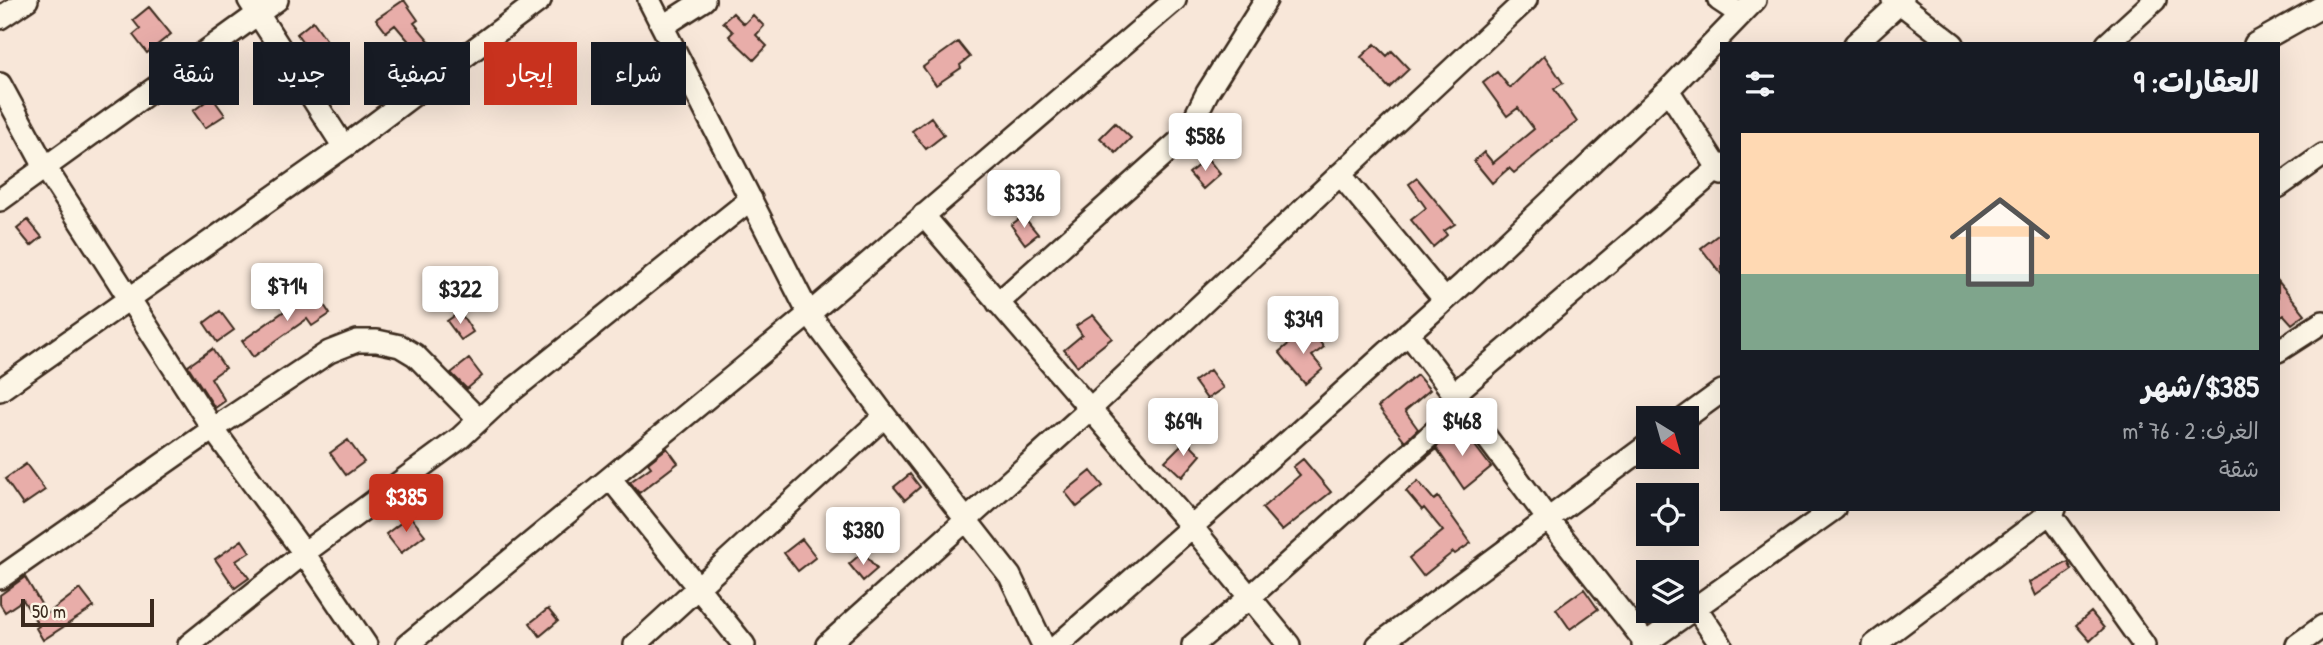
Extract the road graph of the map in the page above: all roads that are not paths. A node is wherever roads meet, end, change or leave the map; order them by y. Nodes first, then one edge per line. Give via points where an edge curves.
1 (27, 0) edge
2 (276, 0) edge
3 (540, 0) edge
4 (649, 0) edge
5 (704, 0) edge
6 (1175, 0) edge
7 (1266, 0) edge
8 (1526, 0) edge
9 (1719, 0) edge
10 (2155, 0) edge
11 (1899, 1) edge
12 (253, 7) edge
13 (1747, 7) edge
14 (2320, 7) edge
15 (0, 18) edge
16 (663, 26) junction
17 (1857, 42) edge
18 (1950, 42) edge
19 (2109, 42) edge
20 (2259, 42) edge
21 (0, 84) edge
22 (1668, 90) junction
23 (344, 148) junction
24 (2323, 155) edge
25 (45, 167) junction
26 (1720, 168) edge
27 (1720, 170) edge
28 (1340, 174) junction
29 (2280, 186) edge
30 (751, 199) junction
31 (0, 200) edge
32 (923, 215) junction
33 (129, 299) junction
34 (1445, 300) junction
35 (998, 303) junction
36 (809, 314) junction
37 (2323, 322) edge
38 (1408, 333) junction
39 (2280, 350) edge
40 (0, 390) edge
41 (1720, 392) edge
42 (1458, 400) junction
43 (1699, 408) edge
44 (1090, 409) junction
45 (885, 416) junction
46 (479, 420) junction
47 (213, 429) junction
48 (1636, 454) edge
49 (610, 478) junction
50 (1831, 511) edge
51 (2050, 511) edge
52 (1548, 519) junction
53 (966, 521) junction
54 (1192, 527) junction
55 (304, 553) junction
56 (0, 578) edge
57 (697, 588) junction
58 (1251, 597) junction
59 (1699, 606) edge
60 (1699, 612) edge
61 (1674, 623) edge
62 (2323, 626) edge
63 (1644, 644) edge
64 (189, 645) edge
65 (366, 645) edge
66 (407, 645) edge
67 (635, 645) edge
68 (744, 645) edge
69 (827, 645) edge
70 (1043, 645) edge
71 (1058, 645) edge
72 (1193, 645) edge
73 (1289, 645) edge
74 (1377, 645) edge
75 (1721, 645) edge
76 (1874, 645) edge
77 (2144, 645) edge
78 (2297, 645) edge

1 - 15 street
2 - 12 street
3 - 23 street
4 - 16 street
5 - 16 street
6 - 32 street
7 - 35 street via 1186,135
8 - 28 street
9 - 13 street
10 - 19 street
11 - 17 street
11 - 18 street
12 - 23 street
12 - 25 street
13 - 22 street
14 - 20 street
16 - 30 street
21 - 25 street
22 - 26 street
22 - 34 street
23 - 33 street
24 - 29 street
25 - 31 street
25 - 33 street
27 - 42 street
28 - 34 street
28 - 44 street
30 - 36 street
30 - 46 street
32 - 35 street
32 - 36 street
33 - 40 street
33 - 47 street
34 - 38 street
35 - 44 street
36 - 45 street
36 - 49 street
37 - 39 street
38 - 42 street
38 - 54 street
41 - 43 street
42 - 52 street
42 - 58 street
44 - 53 street
44 - 54 street
45 - 53 street
45 - 57 street
46 - 47 street via 415,355 400,346 357,341 329,352
46 - 55 street
47 - 55 street
47 - 56 street
48 - 52 street
49 - 57 street
49 - 66 street
50 - 59 street
51 - 76 street
51 - 77 street
52 - 63 street
52 - 74 street
53 - 69 street
53 - 70 street via 1010,576
54 - 58 street
54 - 71 street
55 - 64 street
55 - 65 street
57 - 67 street
57 - 68 street
58 - 72 street
58 - 73 street
60 - 75 street
61 - 63 street
62 - 78 street

